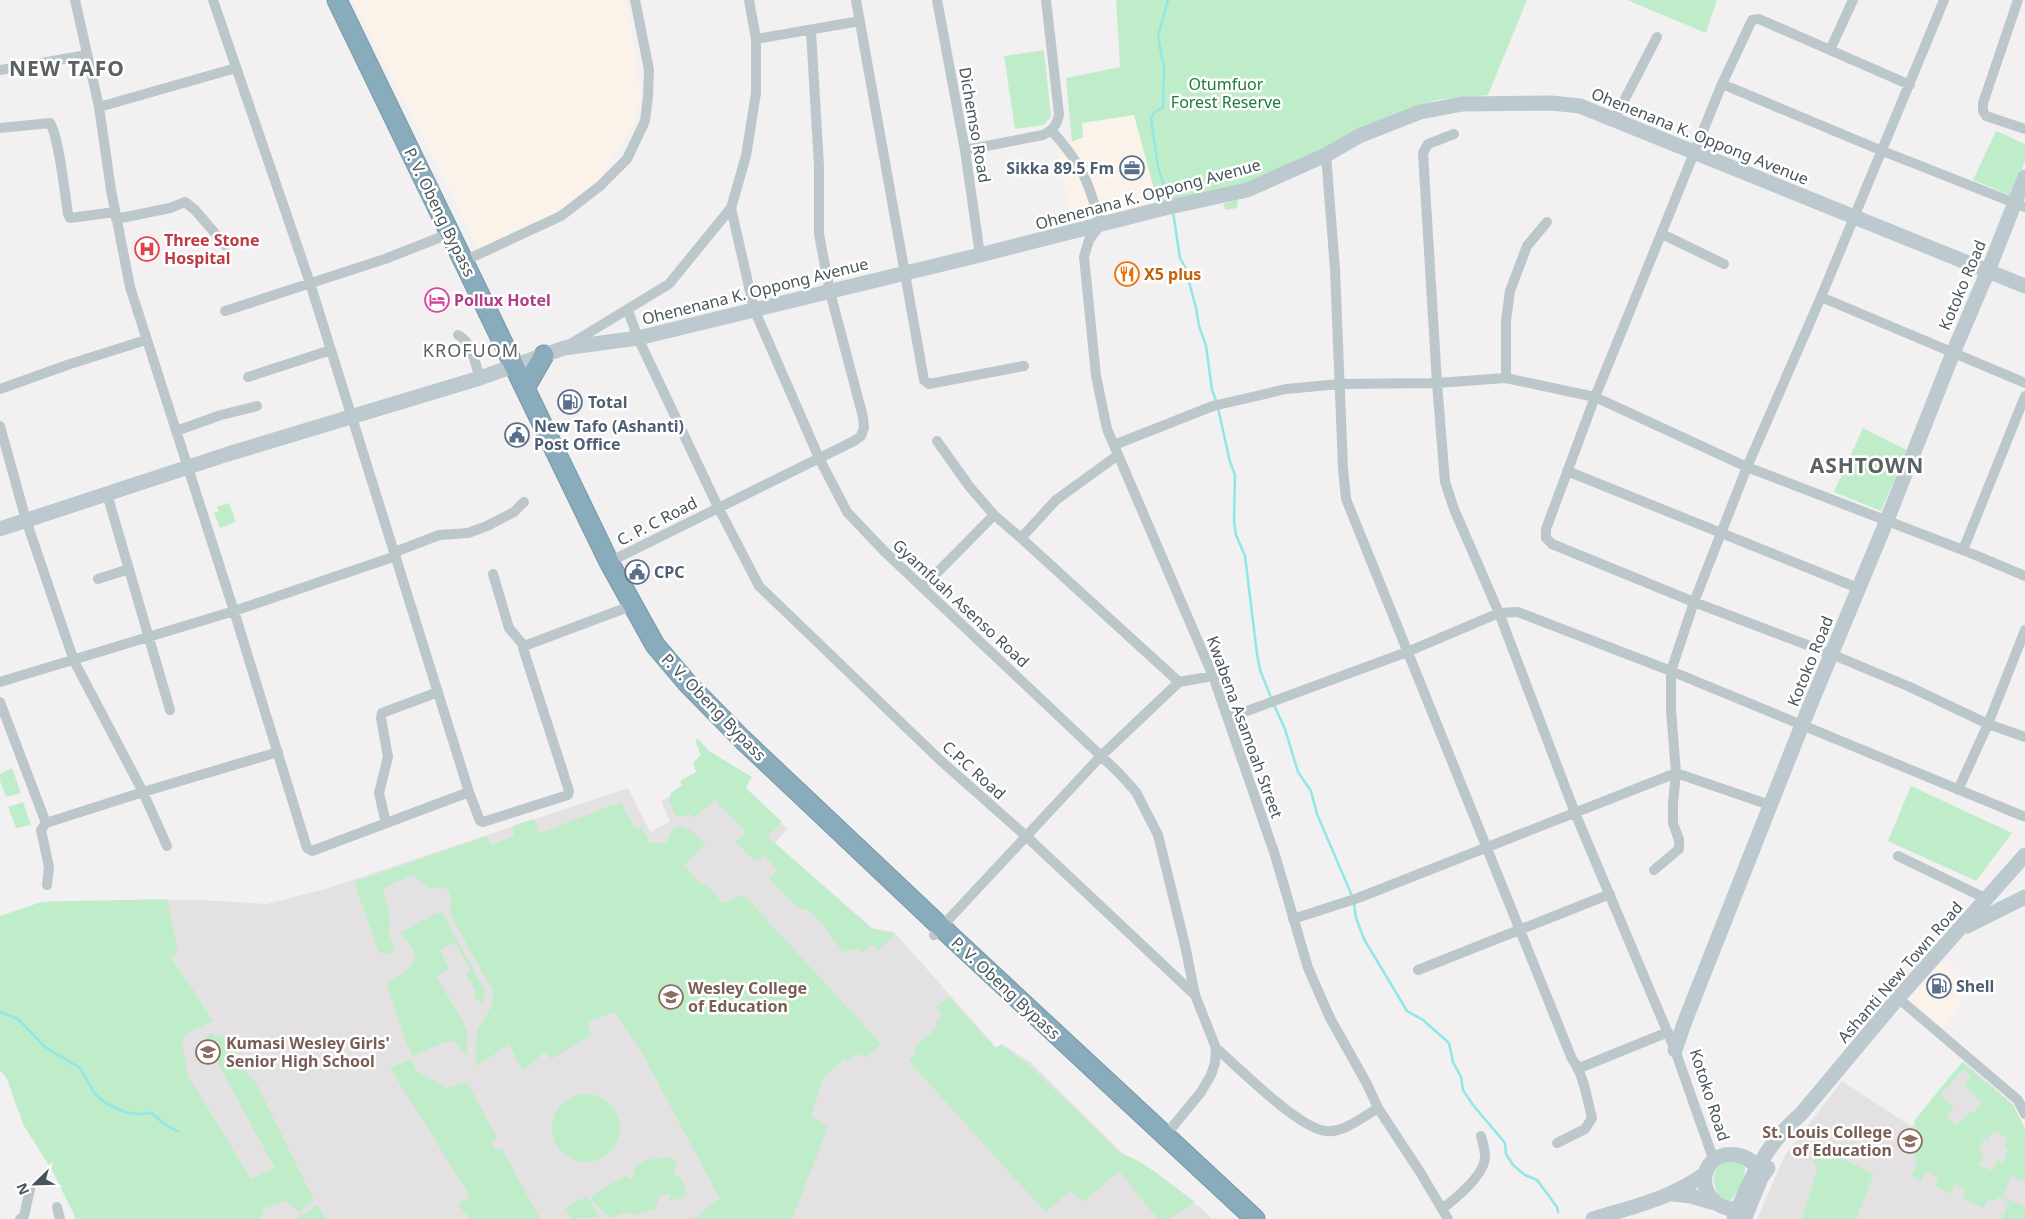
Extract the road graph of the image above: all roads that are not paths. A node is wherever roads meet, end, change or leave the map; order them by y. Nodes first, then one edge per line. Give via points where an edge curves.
1 (75, 0) edge
2 (213, 0) edge
3 (325, 0) edge
4 (337, 0) edge
5 (636, 0) edge
6 (750, 0) edge
7 (856, 0) edge
8 (937, 0) edge
9 (1046, 0) edge
10 (1853, 0) edge
11 (1944, 0) edge
12 (2018, 0) edge
13 (860, 21) junction
14 (811, 31) junction
15 (1657, 37) dead end
16 (756, 39) junction
17 (1830, 50) junction
18 (87, 55) junction
19 (236, 68) junction
20 (0, 70) edge
21 (1722, 84) junction
22 (1910, 85) junction
23 (99, 107) junction
24 (1614, 120) junction
25 (0, 128) edge
26 (2025, 129) edge
27 (1052, 131) junction
28 (1454, 134) dead end
29 (965, 150) junction
30 (1880, 150) junction
31 (1696, 152) junction
32 (1326, 155) junction
33 (2025, 177) edge
34 (2020, 205) edge
35 (731, 208) junction
36 (116, 216) junction
37 (1853, 217) junction
38 (1547, 222) dead end
39 (1100, 225) junction
40 (1662, 234) junction
41 (441, 237) junction
42 (226, 246) dead end
43 (980, 255) junction
44 (464, 261) junction
45 (1724, 264) dead end
46 (1988, 272) junction
47 (904, 274) junction
48 (310, 283) junction
49 (2025, 286) edge
50 (830, 292) junction
51 (1821, 297) junction
52 (754, 309) junction
53 (628, 310) junction
54 (225, 311) dead end
55 (458, 335) dead end
56 (638, 338) junction
57 (146, 340) junction
58 (564, 348) junction
59 (330, 350) junction
60 (1953, 353) junction
61 (544, 355) junction
62 (1024, 366) dead end
63 (508, 368) junction
64 (248, 377) dead end
65 (480, 378) junction
66 (1506, 378) junction
67 (1437, 382) junction
68 (2025, 383) edge
69 (1340, 384) junction
70 (0, 388) edge
71 (525, 388) junction
72 (2025, 396) edge
73 (1595, 397) junction
74 (257, 406) dead end
75 (352, 417) junction
76 (0, 426) edge
77 (176, 431) junction
78 (937, 441) dead end
79 (1116, 450) junction
80 (819, 458) junction
81 (1747, 467) junction
82 (187, 468) junction
83 (1567, 471) junction
84 (107, 494) junction
85 (524, 502) dead end
86 (718, 507) junction
87 (994, 516) junction
88 (26, 520) junction
89 (1887, 520) junction
90 (0, 529) edge
91 (1721, 534) junction
92 (1021, 538) junction
93 (1963, 550) junction
94 (395, 554) junction
95 (609, 562) junction
96 (128, 569) junction
97 (493, 574) dead end
98 (2025, 576) edge
99 (98, 579) dead end
100 (923, 587) junction
101 (1858, 588) junction
102 (1694, 602) junction
103 (623, 609) junction
104 (234, 611) junction
105 (1499, 613) junction
106 (2025, 630) edge
107 (148, 637) junction
108 (524, 646) junction
109 (1406, 652) junction
110 (1831, 654) junction
111 (74, 661) junction
112 (1671, 671) junction
113 (1214, 676) junction
114 (0, 682) edge
115 (1179, 682) junction
116 (438, 692) junction
117 (0, 702) edge
118 (170, 710) dead end
119 (1228, 718) junction
120 (1988, 724) junction
121 (1802, 725) junction
122 (2025, 737) edge
123 (278, 752) junction
124 (1100, 756) junction
125 (1676, 773) junction
126 (1958, 790) junction
127 (143, 792) junction
128 (469, 792) junction
129 (1770, 806) junction
130 (1575, 813) junction
131 (2025, 817) edge
132 (46, 823) junction
133 (386, 823) junction
134 (1027, 837) junction
135 (167, 846) dead end
136 (1485, 848) junction
137 (2025, 855) edge
138 (1898, 856) dead end
139 (1654, 870) dead end
140 (47, 885) dead end
141 (1610, 894) junction
142 (2025, 897) edge
143 (1987, 899) junction
144 (1293, 919) junction
145 (1519, 929) junction
146 (1961, 929) junction
147 (938, 932) junction
148 (1418, 970) dead end
149 (1195, 995) junction
150 (1898, 998) junction
151 (1668, 1032) junction
152 (1216, 1048) junction
153 (1676, 1050) junction
154 (1576, 1065) junction
155 (2021, 1096) edge
156 (1378, 1108) junction
157 (1801, 1114) junction
158 (2025, 1114) edge
159 (1482, 1136) dead end
160 (1161, 1140) junction
161 (1556, 1143) dead end
162 (1710, 1167) junction
163 (1755, 1168) junction
164 (30, 1189) dead end
165 (1673, 1194) junction
166 (57, 1208) dead end
167 (1442, 1209) junction
168 (1731, 1212) edge
169 (20, 1219) edge
170 (60, 1219) edge
171 (1239, 1219) edge
172 (1255, 1219) edge
173 (1448, 1219) edge
174 (1593, 1219) edge

1 - 18 street
2 - 19 street
3 - 41 highway, P. V. Obeng Bypass
4 - 44 highway, P. V. Obeng Bypass
5 - 44 street via 649,70 648,96 645,121 627,159 600,186 561,216
6 - 16 street
7 - 13 street
8 - 29 street, Dichemso Road
9 - 27 street via 1060,114
10 - 17 street
11 - 22 street
12 - 26 street via 1982,103 1986,116
13 - 14 street
13 - 47 street
14 - 16 street
14 - 50 street via 819,166 819,234
15 - 24 street
16 - 35 street via 756,93 746,156
17 - 21 street via 1755,18
17 - 22 street
18 - 20 street
18 - 23 street
19 - 23 street
19 - 48 street
21 - 30 street
21 - 31 street
22 - 30 street
23 - 36 street
24 - 31 street, Ohenenana K. Oppong Avenue
24 - 32 street, Ohenenana K. Oppong Avenue via 1580,106 1551,103 1444,106 1412,114 1368,132
25 - 36 street via 50,123 70,218
27 - 29 street
27 - 39 street via 1086,178
28 - 67 street via 1428,144 1423,153
29 - 43 street, Dichemso Road
30 - 34 street
30 - 37 street
31 - 37 street, Ohenenana K. Oppong Avenue
31 - 40 street
32 - 39 street, Ohenenana K. Oppong Avenue via 1247,190
32 - 69 street via 1336,269
33 - 34 street, Kotoko Road
34 - 46 street, Kotoko Road
35 - 52 street, Gyamfuah Asenso Road
35 - 53 street via 669,284
36 - 42 street via 170,208 185,202
36 - 57 street via 130,287
37 - 46 street, Ohenenana K. Oppong Avenue
37 - 51 street
38 - 66 street via 1527,246 1510,291 1506,321
39 - 43 street, Ohenenana K. Oppong Avenue
39 - 79 street, Kwabena Asamoah Street via 1089,240 1084,257 1096,376 1107,429
40 - 45 street
40 - 73 street
41 - 48 street
41 - 63 highway, P. V. Obeng Bypass
43 - 47 street, Ohenenana K. Oppong Avenue
44 - 63 highway, P. V. Obeng Bypass
46 - 49 street, Ohenenana K. Oppong Avenue
46 - 60 street, Kotoko Road
47 - 50 street, Ohenenana K. Oppong Avenue
47 - 62 street via 927,383
48 - 54 street
48 - 59 street
50 - 52 street, Ohenenana K. Oppong Avenue
50 - 80 street, C. P. C Road via 862,408 864,428 854,441
51 - 60 street
51 - 81 street
52 - 56 street, Ohenenana K. Oppong Avenue
52 - 80 street, Gyamfuah Asenso Road
53 - 56 street, C.P.C Road
53 - 58 street
55 - 65 street via 470,348
56 - 58 street, Ohenenana K. Oppong Avenue
56 - 86 street, C.P.C Road
57 - 70 street
57 - 77 street
58 - 61 street, Ohenenana K. Oppong Avenue
59 - 64 street
59 - 75 street
60 - 68 street
60 - 89 street, Kotoko Road
61 - 63 street, Ohenenana K. Oppong Avenue
61 - 71 highway
63 - 65 street, Ohenenana K. Oppong Avenue
63 - 71 highway, P. V. Obeng Bypass
63 - 103 highway, P. V. Obeng Bypass
65 - 75 street, Ohenenana K. Oppong Avenue
66 - 67 street
66 - 73 street
67 - 69 street
67 - 105 street via 1445,482
69 - 79 street via 1286,389 1213,406
69 - 109 street via 1346,499
71 - 95 highway, P. V. Obeng Bypass
72 - 93 street
73 - 81 street
73 - 83 street
74 - 77 street
75 - 82 street, Ohenenana K. Oppong Avenue
75 - 94 street
76 - 88 street
77 - 82 street
78 - 87 street
79 - 92 street via 1056,500
79 - 113 street, Kwabena Asamoah Street
80 - 86 street, C. P. C Road
80 - 100 street, Gyamfuah Asenso Road via 847,512
81 - 89 street
81 - 91 street
82 - 84 street, Ohenenana K. Oppong Avenue
82 - 104 street
83 - 91 street
83 - 102 street via 1546,529 1546,538 1552,544
84 - 88 street, Ohenenana K. Oppong Avenue
84 - 96 street
85 - 94 street via 514,512 487,526 468,533 439,535
86 - 95 street, C. P. C Road
86 - 134 street, C.P.C Road via 759,586 940,760
87 - 92 street
87 - 100 street
88 - 90 street, Ohenenana K. Oppong Avenue
88 - 111 street
89 - 93 street
89 - 101 street, Kotoko Road
91 - 101 street
91 - 102 street
92 - 115 street
93 - 98 street
94 - 104 street
94 - 116 street
95 - 147 highway, P. V. Obeng Bypass via 655,645 688,684
96 - 99 street
96 - 107 street
97 - 108 street via 509,628
100 - 124 street, Gyamfuah Asenso Road
101 - 110 street, Kotoko Road
102 - 110 street
102 - 112 street
103 - 108 street
103 - 147 highway, P. V. Obeng Bypass via 655,663 679,691 828,836
104 - 107 street
104 - 123 street
105 - 109 street
105 - 112 street via 1528,615
105 - 130 street
106 - 120 street
107 - 111 street
107 - 118 street
108 - 128 street via 569,793 483,822
109 - 119 street
109 - 136 street
110 - 120 street
110 - 121 street, Kotoko Road
111 - 114 street
111 - 127 street
112 - 121 street
112 - 125 street
113 - 115 street
113 - 119 street, Kwabena Asamoah Street
115 - 124 street
116 - 128 street
116 - 133 street via 382,713 388,757 379,793
117 - 132 street
119 - 144 street, Kwabena Asamoah Street via 1275,855
120 - 122 street
120 - 126 street
121 - 126 street
121 - 129 street, Kotoko Road
123 - 127 street
123 - 133 street via 309,850
124 - 134 street
124 - 149 street via 1136,792 1158,835
125 - 129 street
125 - 130 street
125 - 139 street via 1673,822 1679,849
126 - 131 street
127 - 132 street
127 - 135 street
128 - 133 street
129 - 153 street, Kotoko Road
130 - 136 street
130 - 141 street
132 - 140 street via 41,830 48,867
134 - 147 street
134 - 149 street, C.P.C Road
136 - 144 street via 1353,900
136 - 145 street
137 - 143 street, Ashanti New Town Road
138 - 143 street
141 - 145 street
141 - 151 street
142 - 146 street
143 - 146 street, Ashanti New Town Road
144 - 156 street, Kwabena Asamoah Street via 1308,968 1330,1018
145 - 148 street
145 - 154 street
146 - 150 street, Ashanti New Town Road
147 - 160 highway, P. V. Obeng Bypass
149 - 152 street, C.P.C Road
150 - 155 street
150 - 157 street, Ashanti New Town Road
151 - 153 street
151 - 154 street via 1582,1067
152 - 156 street via 1311,1127 1327,1132 1345,1127
152 - 160 street via 1211,1075
153 - 162 street, Kotoko Road
154 - 161 street via 1592,1118 1585,1129
155 - 158 street
156 - 167 street, Kwabena Asamoah Street
157 - 163 street, Ashanti New Town Road via 1788,1125
157 - 163 street, Ashanti New Town Road via 1794,1129
159 - 167 street via 1485,1158 1479,1172 1459,1196
160 - 171 highway, P. V. Obeng Bypass
160 - 172 highway, P. V. Obeng Bypass
162 - 163 street via 1730,1154 1740,1155
162 - 165 street via 1692,1184
162 - 168 street via 1704,1188
163 - 168 street, Ashanti New Town Road
164 - 169 street via 24,1216
165 - 168 street via 1691,1196
165 - 174 street
166 - 170 street
167 - 173 street, Kwabena Asamoah Street

